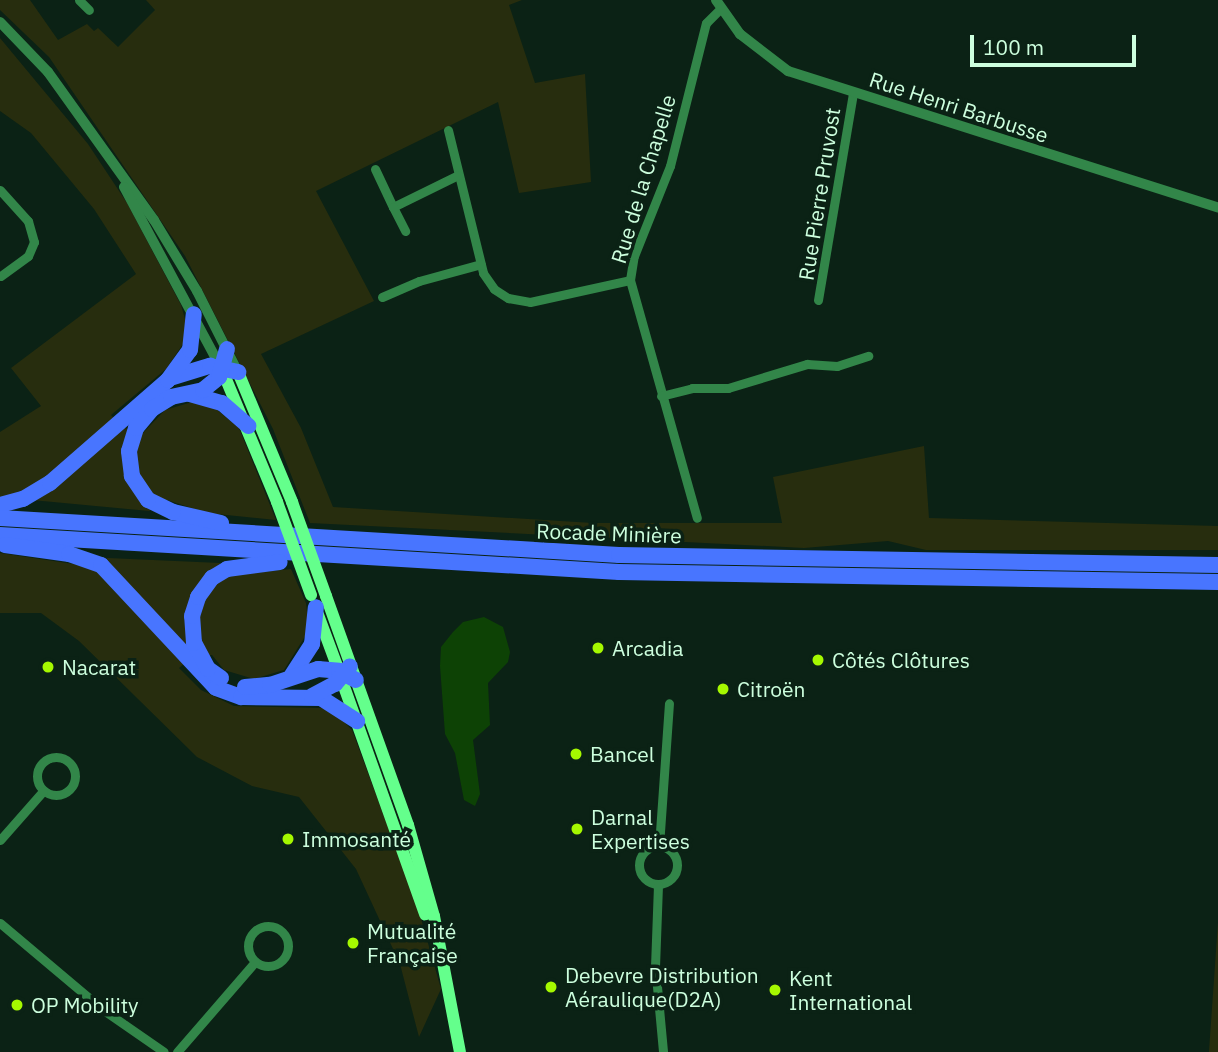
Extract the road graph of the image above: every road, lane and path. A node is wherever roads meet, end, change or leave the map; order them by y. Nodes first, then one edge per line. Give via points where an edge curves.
1 (79, 0) edge
2 (718, 4) edge
3 (89, 10) dead end
4 (0, 22) edge
5 (853, 93) junction
6 (448, 130) dead end
7 (101, 148) junction
8 (376, 169) dead end
9 (458, 175) junction
10 (0, 190) edge
11 (1218, 206) edge
12 (393, 207) junction
13 (405, 231) dead end
14 (481, 264) junction
15 (0, 276) edge
16 (630, 280) junction
17 (382, 297) dead end
18 (818, 300) dead end
19 (194, 314) junction
20 (227, 349) joint
21 (868, 356) dead end
22 (227, 369) junction
23 (168, 380) junction
24 (184, 394) junction
25 (661, 396) junction
26 (248, 426) junction
27 (0, 505) edge
28 (0, 518) edge
29 (697, 518) dead end
30 (0, 535) edge
31 (282, 536) junction
32 (0, 544) edge
33 (363, 557) junction
34 (1218, 565) edge
35 (1218, 582) edge
36 (318, 599) junction
37 (346, 673) junction
38 (291, 675) junction
39 (312, 696) junction
40 (670, 703) dead end
41 (357, 721) junction
42 (43, 791) junction
43 (0, 840) edge
44 (659, 846) junction
45 (658, 885) junction
46 (0, 923) edge
47 (255, 962) junction
48 (449, 995) junction
49 (164, 1052) edge
50 (177, 1052) edge
51 (460, 1052) edge
52 (663, 1052) edge

1 - 3 street
2 - 5 street, Rue Henri Barbusse via 740,34 778,66
2 - 16 street, Rue de la Chapelle via 706,23 670,166 634,256
4 - 7 street via 48,72
5 - 11 street, Rue Henri Barbusse
5 - 18 street, Rue Pierre Pruvost
6 - 9 street, Rue de la Chapelle
7 - 19 street
7 - 20 street via 162,233
8 - 12 street
9 - 12 street
9 - 14 street, Rue de la Chapelle
10 - 15 street via 28,221 34,242 28,256
12 - 13 street
14 - 16 street, Rue de la Chapelle via 495,289 524,302
14 - 17 street
16 - 25 street
19 - 22 street
19 - 23 highway via 190,350
20 - 22 highway
21 - 25 street via 838,366 807,364 728,388 692,388
22 - 23 highway via 194,368
22 - 24 highway via 209,386
22 - 26 main road
22 - 36 main road, bridge via 292,502
23 - 27 highway via 50,484
24 - 26 highway via 216,400
24 - 31 highway via 152,409 136,428 129,460 138,488 155,505 173,512
25 - 29 street
26 - 36 main road, bridge
28 - 31 highway, Rocade Minière
30 - 33 highway, Rocade Minière
31 - 34 highway, Rocade Minière via 619,555
32 - 39 highway via 69,554 101,565 123,584 192,668 224,692 249,698
33 - 35 highway, Rocade Minière via 666,573
33 - 38 highway via 238,566 212,578 198,597 192,616 194,643 217,676 253,687
36 - 37 main road
36 - 38 highway via 312,644
37 - 38 highway
37 - 39 highway
37 - 41 main road
37 - 48 main road via 408,825
39 - 41 highway via 335,704
40 - 44 street
41 - 48 main road
42 - 42 street via 56,796 72,789 76,776 68,760 55,757 40,766 37,779
42 - 43 street
44 - 45 street via 645,851 639,865 644,879
44 - 45 street via 673,852 678,866 672,880
45 - 52 street via 655,965
46 - 49 street via 102,1010
47 - 47 street via 268,966 283,958 287,946 281,932 266,927 255,932 248,947
47 - 50 street
48 - 51 main road

